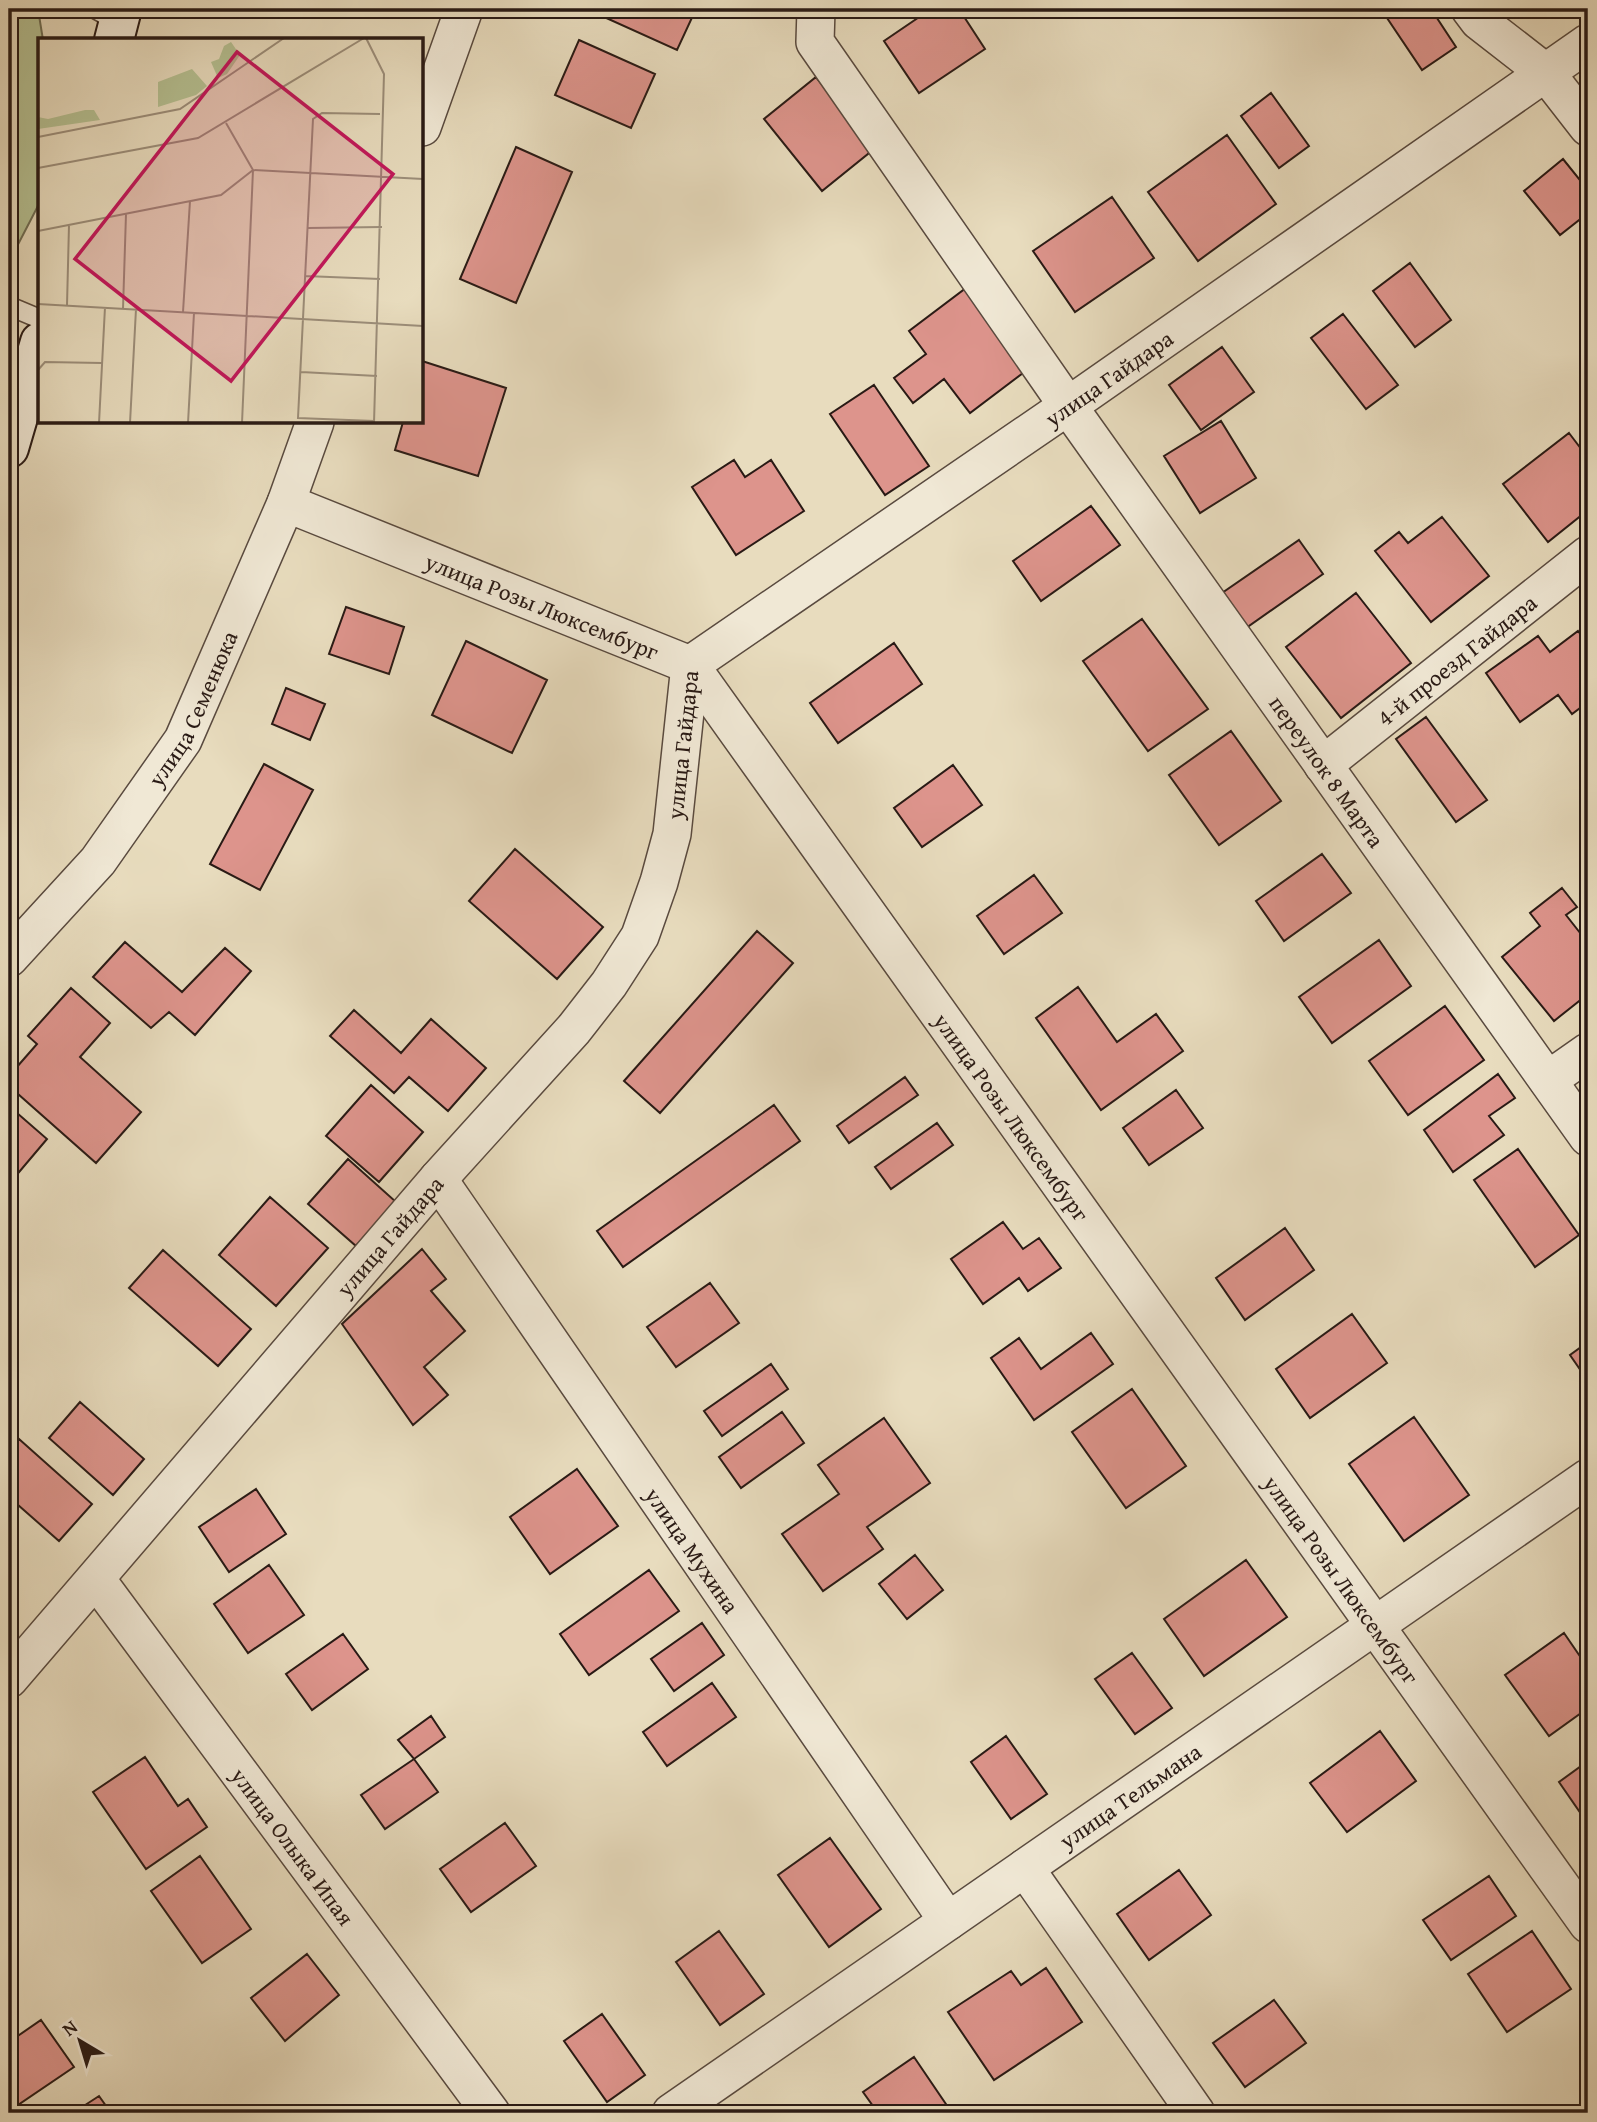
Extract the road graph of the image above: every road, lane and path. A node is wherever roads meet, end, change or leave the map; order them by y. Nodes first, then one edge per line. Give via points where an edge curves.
1 (464, 9) edge
2 (816, 9) edge
3 (1470, 9) edge
4 (1588, 43) edge
5 (1546, 73) junction
6 (424, 121) edge
7 (1588, 127) edge
8 (9, 306) edge
9 (38, 318) edge
10 (38, 349) edge
11 (1068, 406) junction
12 (314, 424) edge
13 (9, 448) edge
14 (286, 503) junction
15 (1588, 555) edge
16 (690, 665) junction
17 (1324, 765) junction
18 (9, 958) edge
19 (1588, 1052) edge
20 (1548, 1080) junction
21 (1588, 1137) edge
22 (438, 1179) junction
23 (1588, 1478) edge
24 (96, 1579) junction
25 (1375, 1626) junction
26 (9, 1679) edge
27 (1025, 1868) junction
28 (948, 1921) junction
29 (1588, 1924) edge
30 (491, 2113) edge
31 (671, 2113) edge
32 (1196, 2113) edge

1 - 6 street
2 - 11 street, переулок 8 Марта via 815,42
3 - 5 street
4 - 5 street, улица Гайдара
5 - 7 street
5 - 11 street, улица Гайдара
8 - 9 lane
10 - 13 main road
11 - 16 street, улица Гайдара
11 - 17 street, переулок 8 Марта
12 - 14 street, улица Семенюка
14 - 16 street, улица Розы Люксембург
14 - 18 street, улица Семенюка via 183,740 98,861
15 - 17 street, 4-й проезд Гайдара
16 - 22 street, улица Гайдара via 672,834 640,936 574,1029
16 - 25 street, улица Розы Люксембург
17 - 20 street, переулок 8 Марта
19 - 20 street
20 - 21 street, переулок 8 Марта
22 - 24 street, улица Гайдара
22 - 28 street, улица Мухина
23 - 25 street, улица Тельмана
24 - 26 street, улица Гайдара
24 - 30 street, улица Олыка Ипая
25 - 27 street, улица Тельмана
25 - 29 street, улица Розы Люксембург
27 - 28 street, улица Тельмана
27 - 32 street
28 - 31 street, улица Тельмана

